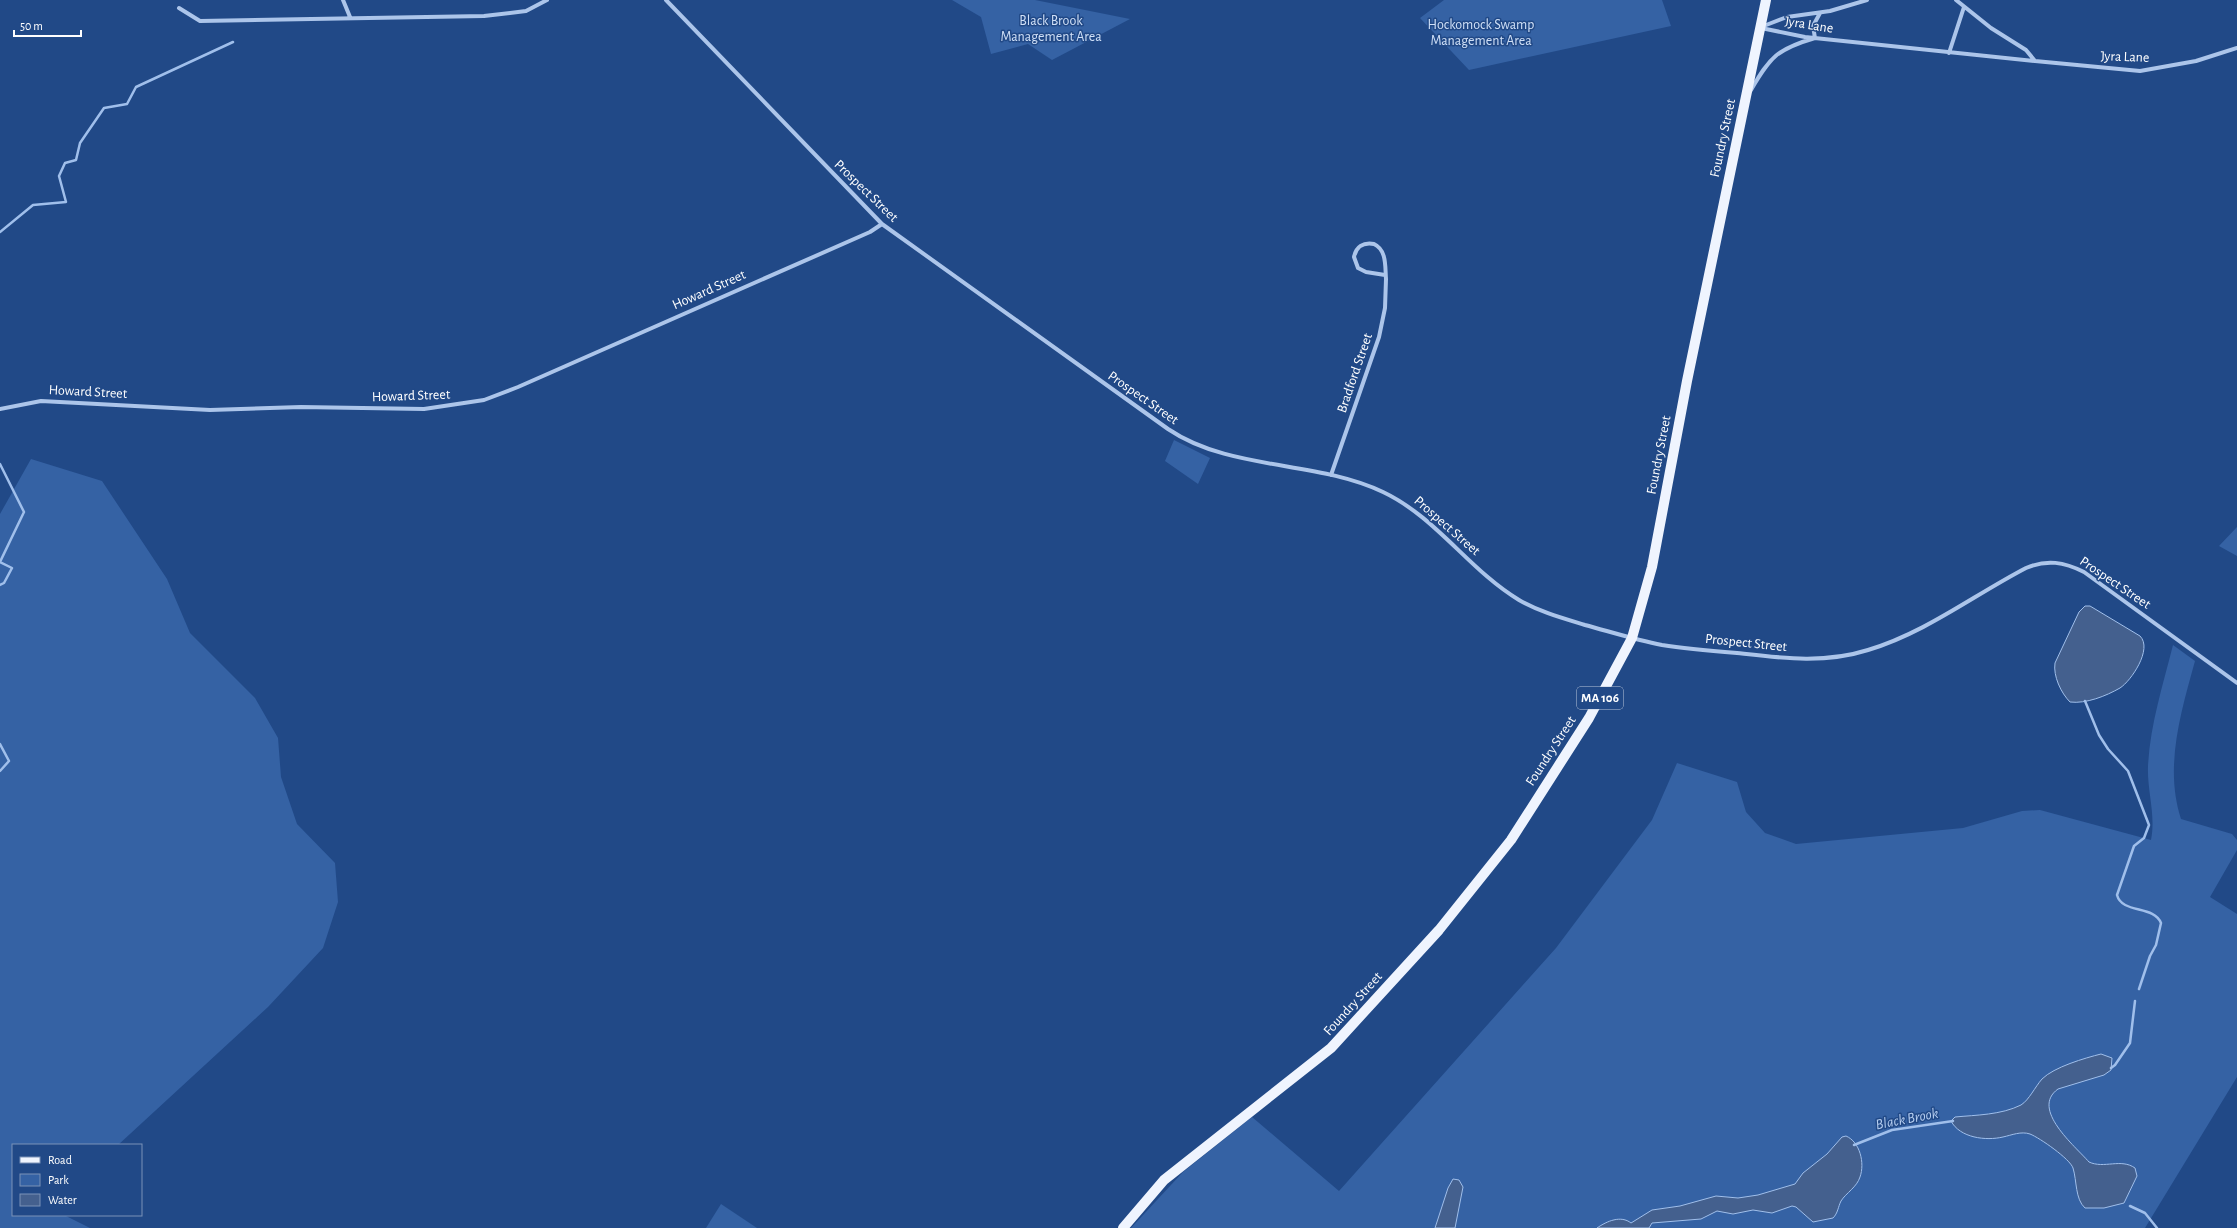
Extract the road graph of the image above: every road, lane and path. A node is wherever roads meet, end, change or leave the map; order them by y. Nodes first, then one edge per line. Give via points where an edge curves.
1 (343, 0) edge
2 (547, 0) edge
3 (666, 0) edge
4 (1766, 0) edge
5 (1867, 0) edge
6 (1956, 0) edge
7 (1964, 7) junction
8 (179, 8) dead end
9 (1820, 13) junction
10 (350, 17) junction
11 (1761, 28) junction
12 (1815, 38) junction
13 (2237, 48) edge
14 (1949, 53) junction
15 (2035, 61) junction
16 (1746, 98) junction
17 (882, 224) junction
18 (1385, 275) junction
19 (0, 409) edge
20 (1331, 475) junction
21 (1632, 638) junction
22 (2237, 682) edge
23 (1123, 1228) edge

1 - 10 street
2 - 10 street via 526,11 484,16
3 - 17 street, Prospect Street
4 - 11 main road, Foundry Street / MA 106
5 - 9 street
6 - 7 street
7 - 14 street
7 - 15 street via 2026,50
8 - 10 street via 200,21
9 - 11 street via 1787,17
9 - 12 street via 1813,26
11 - 12 street, Jyra Lane
11 - 16 main road, Foundry Street / MA 106
12 - 14 street, Jyra Lane
12 - 16 street via 1786,48 1774,57
13 - 15 street, Jyra Lane via 2196,61 2140,71
14 - 15 street, Jyra Lane
16 - 21 main road, Foundry Street / MA 106 via 1690,366 1652,567
17 - 19 street, Howard Street via 870,232 518,387 474,403 424,410 301,407 210,410 41,401
17 - 20 street, Prospect Street via 1182,438 1218,452
18 - 18 street, Bradford Street via 1358,268 1354,256 1358,248 1370,243 1379,247 1384,256
18 - 20 street, Bradford Street via 1385,308 1379,337
20 - 21 street, Prospect Street via 1372,487 1407,505 1491,580 1526,604 1545,613
21 - 22 street, Prospect Street via 1663,645 1784,658 1813,660 1840,657 1897,639 2026,568 2054,562 2084,572
21 - 23 main road, Foundry Street / MA 106 via 1589,718 1511,840 1439,930 1331,1048 1164,1180

